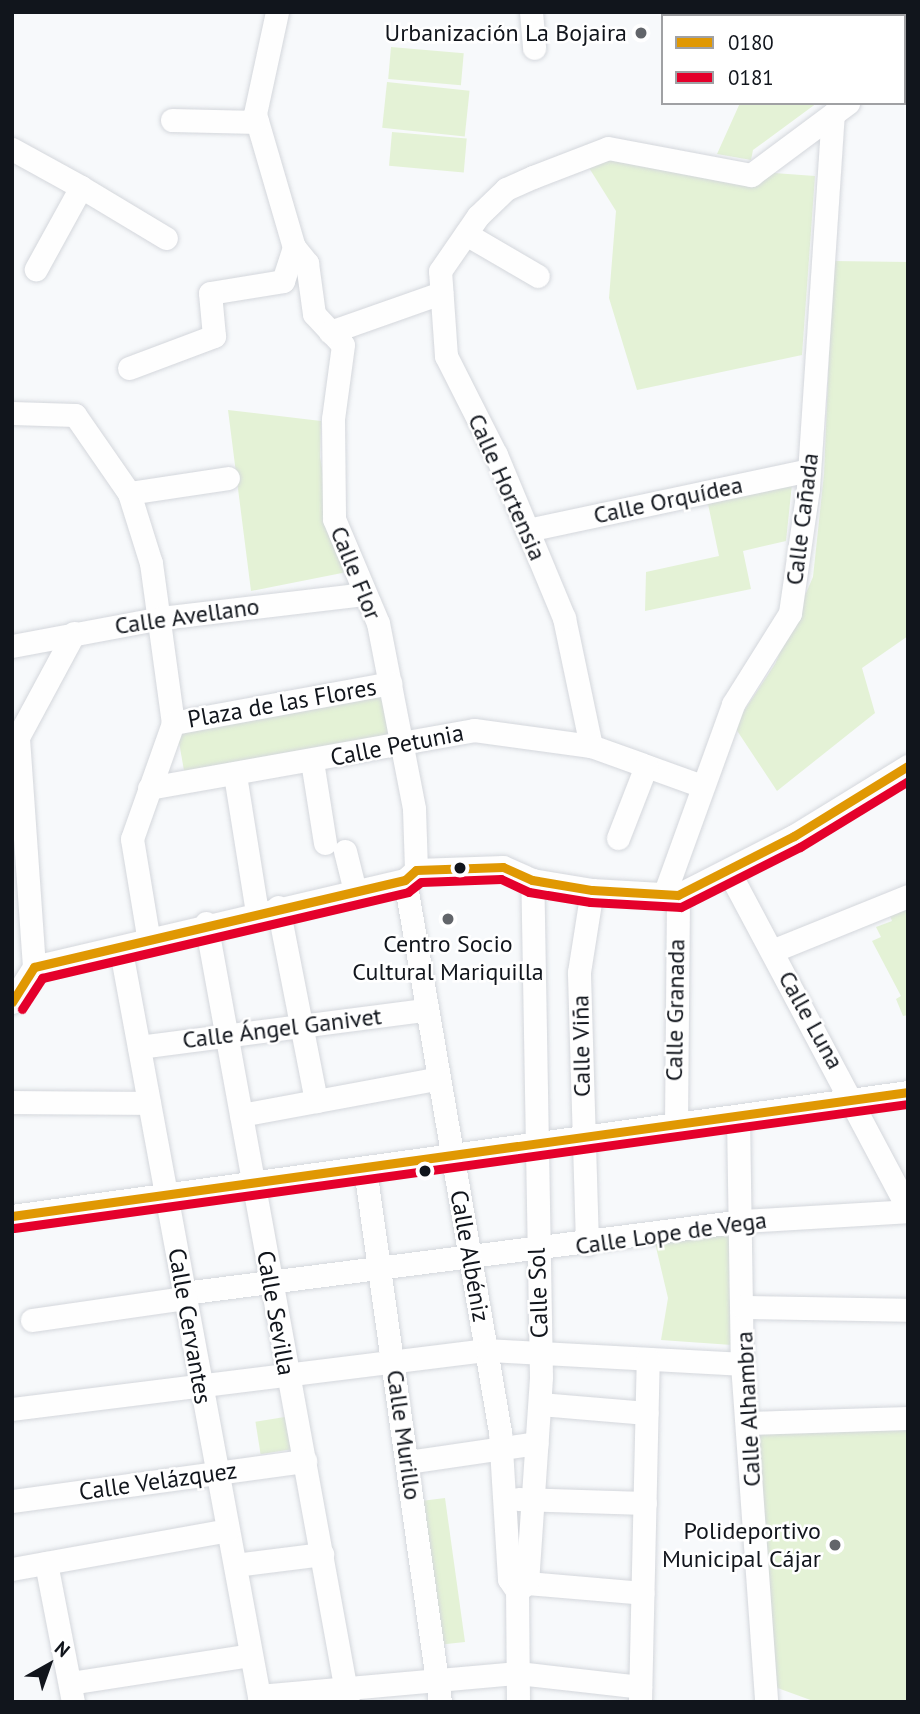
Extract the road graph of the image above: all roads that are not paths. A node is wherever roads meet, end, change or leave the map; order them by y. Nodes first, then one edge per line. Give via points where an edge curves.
1 (277, 12) edge
2 (531, 12) edge
3 (534, 48) dead end
4 (841, 109) edge
5 (172, 120) dead end
6 (257, 122) junction
7 (12, 149) edge
8 (81, 187) junction
9 (466, 234) junction
10 (166, 238) dead end
11 (294, 247) junction
12 (36, 269) dead end
13 (538, 276) dead end
14 (441, 293) junction
15 (330, 332) junction
16 (129, 368) dead end
17 (12, 414) edge
18 (809, 470) junction
19 (228, 478) dead end
20 (129, 493) junction
21 (527, 530) junction
22 (364, 594) junction
23 (161, 618) junction
24 (74, 633) junction
25 (12, 646) edge
26 (390, 683) junction
27 (173, 723) junction
28 (402, 745) junction
29 (591, 746) junction
30 (312, 761) junction
31 (646, 766) junction
32 (908, 766) edge
33 (235, 775) junction
34 (702, 786) junction
35 (149, 788) junction
36 (18, 799) edge
37 (618, 838) dead end
38 (729, 873) junction
39 (411, 875) junction
40 (532, 880) junction
41 (592, 890) junction
42 (355, 891) junction
43 (671, 895) junction
44 (908, 897) edge
45 (267, 910) junction
46 (206, 923) junction
47 (149, 942) junction
48 (121, 951) junction
49 (772, 951) junction
50 (34, 967) junction
51 (12, 1002) edge
52 (425, 1010) junction
53 (302, 1026) junction
54 (227, 1036) junction
55 (139, 1047) junction
56 (436, 1079) junction
57 (908, 1092) edge
58 (853, 1099) junction
59 (316, 1101) junction
60 (12, 1102) edge
61 (149, 1103) junction
62 (241, 1115) junction
63 (738, 1117) junction
64 (676, 1125) junction
65 (583, 1137) junction
66 (534, 1144) junction
67 (453, 1156) junction
68 (365, 1169) junction
69 (254, 1182) junction
70 (166, 1191) junction
71 (908, 1209) edge
72 (12, 1216) edge
73 (743, 1221) junction
74 (587, 1244) junction
75 (536, 1251) junction
76 (468, 1259) junction
77 (381, 1268) junction
78 (270, 1282) junction
79 (185, 1296) junction
80 (743, 1307) junction
81 (908, 1310) edge
82 (22, 1320) edge
83 (487, 1350) junction
84 (540, 1352) junction
85 (648, 1359) junction
86 (394, 1360) junction
87 (742, 1364) junction
88 (286, 1373) junction
89 (201, 1385) junction
90 (540, 1404) junction
91 (12, 1409) edge
92 (647, 1413) junction
93 (908, 1418) edge
94 (748, 1423) junction
95 (537, 1443) junction
96 (501, 1450) junction
97 (305, 1461) junction
98 (408, 1462) junction
99 (218, 1473) junction
100 (504, 1499) junction
101 (534, 1499) junction
102 (12, 1501) edge
103 (645, 1503) junction
104 (228, 1530) junction
105 (322, 1554) junction
106 (46, 1563) junction
107 (234, 1565) junction
108 (12, 1569) edge
109 (522, 1587) junction
110 (643, 1593) junction
111 (251, 1655) junction
112 (518, 1673) junction
113 (71, 1692) edge
114 (439, 1692) edge
115 (640, 1694) edge
116 (347, 1696) edge
117 (259, 1699) edge
118 (518, 1702) edge
119 (766, 1702) edge

1 - 6 street, Calle Flor
2 - 3 street
4 - 9 street, Calle Hortensia via 751,175 608,148 506,189
4 - 18 street, Calle Cañada
5 - 6 street
6 - 11 street, Calle Flor
7 - 8 street
8 - 10 street
8 - 12 street
9 - 13 street
9 - 14 street, Calle Hortensia via 440,271
11 - 15 street, Calle Flor via 307,263 314,314
11 - 16 street via 283,281 210,293 214,336
14 - 15 street
14 - 21 street, Calle Hortensia via 446,356
15 - 22 street, Calle Flor via 343,345 333,419 334,519
17 - 20 street via 75,415
18 - 21 street, Calle Orquídea
18 - 34 street, Calle Cañada via 790,613 733,705
19 - 20 street
20 - 23 street
21 - 29 street, Calle Hortensia via 577,662
22 - 23 street, Calle Avellano
22 - 26 street, Calle Flor via 378,623
23 - 24 street, Calle Avellano
23 - 27 street
24 - 25 street, Calle Avellano
24 - 36 street via 18,737
26 - 27 street, Plaza de las Flores
26 - 28 street, Calle Flor
27 - 35 street
28 - 29 street, Calle Petunia via 474,730
28 - 30 street, Calle Petunia
28 - 39 street, Calle Flor via 414,809
29 - 31 street, Calle Petunia
30 - 33 street, Calle Petunia
30 - 42 street, Calle Petunia via 335,847
31 - 34 street, Calle Petunia
31 - 37 street
32 - 38 street
33 - 35 street, Calle Petunia
33 - 45 street
34 - 43 street, Calle Cañada
35 - 47 street via 132,839
36 - 50 street
38 - 43 street
38 - 49 street, Calle Luna
39 - 40 street via 503,867
39 - 42 street
39 - 52 street, Calle Albéniz
40 - 41 street
40 - 66 street, Calle Sol
41 - 43 street
41 - 65 street, Calle Viña via 579,972
42 - 45 street
43 - 64 street, Calle Granada
44 - 49 street
45 - 46 street
45 - 53 street
46 - 47 street
46 - 54 street, Calle Sevilla
47 - 48 street
48 - 50 street
48 - 55 street, Calle Cervantes
49 - 58 street, Calle Luna
50 - 51 street
52 - 53 street, Calle Ángel Ganivet
52 - 56 street, Calle Albéniz
53 - 54 street, Calle Ángel Ganivet
53 - 59 street
54 - 55 street, Calle Ángel Ganivet
54 - 62 street, Calle Sevilla
55 - 61 street, Calle Cervantes
56 - 59 street
56 - 67 street, Calle Albéniz
57 - 58 street
58 - 63 street
58 - 71 street, Calle Luna
59 - 62 street
60 - 61 street
61 - 70 street, Calle Cervantes
62 - 69 street, Calle Sevilla
63 - 64 street
63 - 73 street, Calle Alhambra
64 - 65 street
65 - 66 street
65 - 74 street, Calle Viña
66 - 67 street
66 - 75 street, Calle Sol
67 - 68 street
67 - 76 street, Calle Albéniz
68 - 69 street
68 - 77 street, Calle Murillo
69 - 70 street
69 - 78 street, Calle Sevilla
70 - 72 street
70 - 79 street, Calle Cervantes
71 - 73 street, Calle Lope de Vega
73 - 74 street, Calle Lope de Vega
73 - 80 street, Calle Alhambra
74 - 75 street, Calle Lope de Vega
75 - 76 street, Calle Lope de Vega
75 - 84 street, Calle Sol
76 - 77 street, Calle Lope de Vega
76 - 83 street, Calle Albéniz
77 - 78 street, Calle Lope de Vega
77 - 86 street, Calle Murillo
78 - 79 street, Calle Lope de Vega
78 - 88 street, Calle Sevilla
79 - 82 street, Calle Lope de Vega
79 - 89 street, Calle Cervantes
80 - 81 street
80 - 87 street, Calle Alhambra
83 - 84 street
83 - 86 street
83 - 96 street, Calle Albéniz
84 - 85 street
84 - 90 street, Calle Sol
85 - 87 street
85 - 92 street
86 - 88 street
86 - 98 street, Calle Murillo
87 - 94 street, Calle Alhambra
88 - 89 street
88 - 97 street, Calle Sevilla
89 - 91 street
89 - 99 street, Calle Cervantes
90 - 92 street
90 - 95 street, Calle Sol
92 - 103 street
93 - 94 street
94 - 119 street, Calle Alhambra
95 - 96 street
95 - 101 street, Calle Sol
96 - 98 street
96 - 100 street, Calle Albéniz
97 - 99 street, Calle Velázquez
97 - 105 street, Calle Sevilla
98 - 114 street, Calle Murillo
99 - 102 street, Calle Velázquez
99 - 104 street, Calle Cervantes
100 - 101 street
100 - 109 street, Calle Albéniz via 509,1579
101 - 103 street
101 - 109 street, Calle Sol
103 - 110 street
104 - 106 street
104 - 107 street, Calle Cervantes
105 - 107 street
105 - 116 street, Calle Sevilla
106 - 108 street
106 - 113 street
107 - 111 street, Calle Cervantes
109 - 110 street
109 - 112 street, Calle Sol
110 - 115 street
111 - 113 street
111 - 117 street, Calle Cervantes
112 - 114 street
112 - 115 street
112 - 118 street, Calle Sol
114 - 116 street
116 - 117 street

